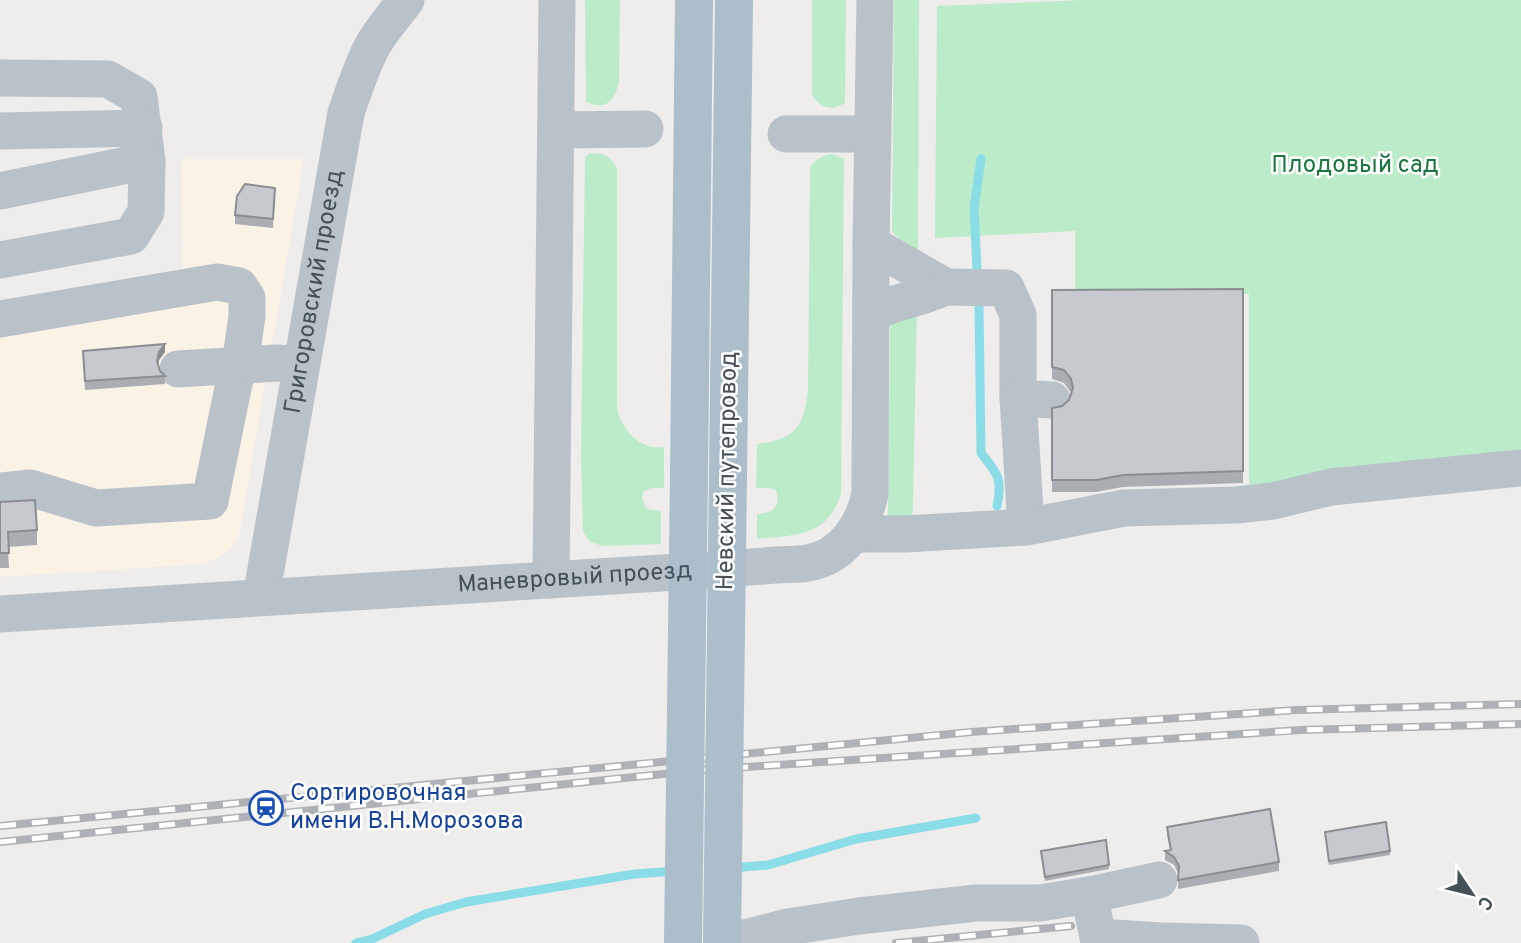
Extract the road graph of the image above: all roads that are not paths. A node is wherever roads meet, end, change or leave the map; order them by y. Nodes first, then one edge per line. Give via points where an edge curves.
1 (406, 0) edge
2 (558, 0) edge
3 (694, 0) edge
4 (734, 0) edge
5 (875, 0) edge
6 (0, 78) edge
7 (645, 129) dead end
8 (556, 130) junction
9 (0, 131) edge
10 (786, 134) dead end
11 (873, 134) junction
12 (146, 145) junction
13 (0, 191) edge
14 (871, 244) junction
15 (0, 260) edge
16 (946, 287) junction
17 (871, 313) junction
18 (0, 318) edge
19 (240, 365) junction
20 (301, 365) junction
21 (178, 369) dead end
22 (1521, 468) edge
23 (0, 491) edge
24 (1027, 527) junction
25 (709, 530) dead end
26 (853, 534) junction
27 (710, 570) junction
28 (551, 580) junction
29 (261, 597) junction
30 (0, 614) edge
31 (1159, 880) dead end
32 (1089, 895) junction
33 (683, 943) edge
34 (724, 943) edge
35 (1241, 943) edge

1 - 20 street, Григоровский проезд via 373,45 346,113
2 - 8 street
3 - 33 main road, Невский путепровод, bridge
4 - 34 main road, Невский путепровод, bridge
5 - 11 street, Маневровый проезд
6 - 12 street via 108,79 139,97
7 - 8 street
8 - 28 street
9 - 12 street
10 - 11 street
11 - 14 street, Маневровый проезд
12 - 13 street
12 - 15 street via 146,212 131,236
14 - 16 street
14 - 17 street, Маневровый проезд
16 - 17 street
16 - 24 street via 1006,288 1018,315 1035,399
17 - 26 street, Маневровый проезд via 870,494
18 - 19 street via 217,282 239,286 247,298
19 - 20 street
19 - 21 street
19 - 23 street via 210,502 96,508 30,488
20 - 29 street, Григоровский проезд
22 - 24 street via 1331,487 1236,505 1124,508
24 - 26 street
25 - 27 street
26 - 27 street, Маневровый проезд via 828,557 809,563
27 - 28 street, Маневровый проезд
28 - 29 street, Маневровый проезд
29 - 30 street, Маневровый проезд
31 - 32 street
32 - 34 street via 1040,903 976,903 859,916
32 - 35 street via 1098,937

